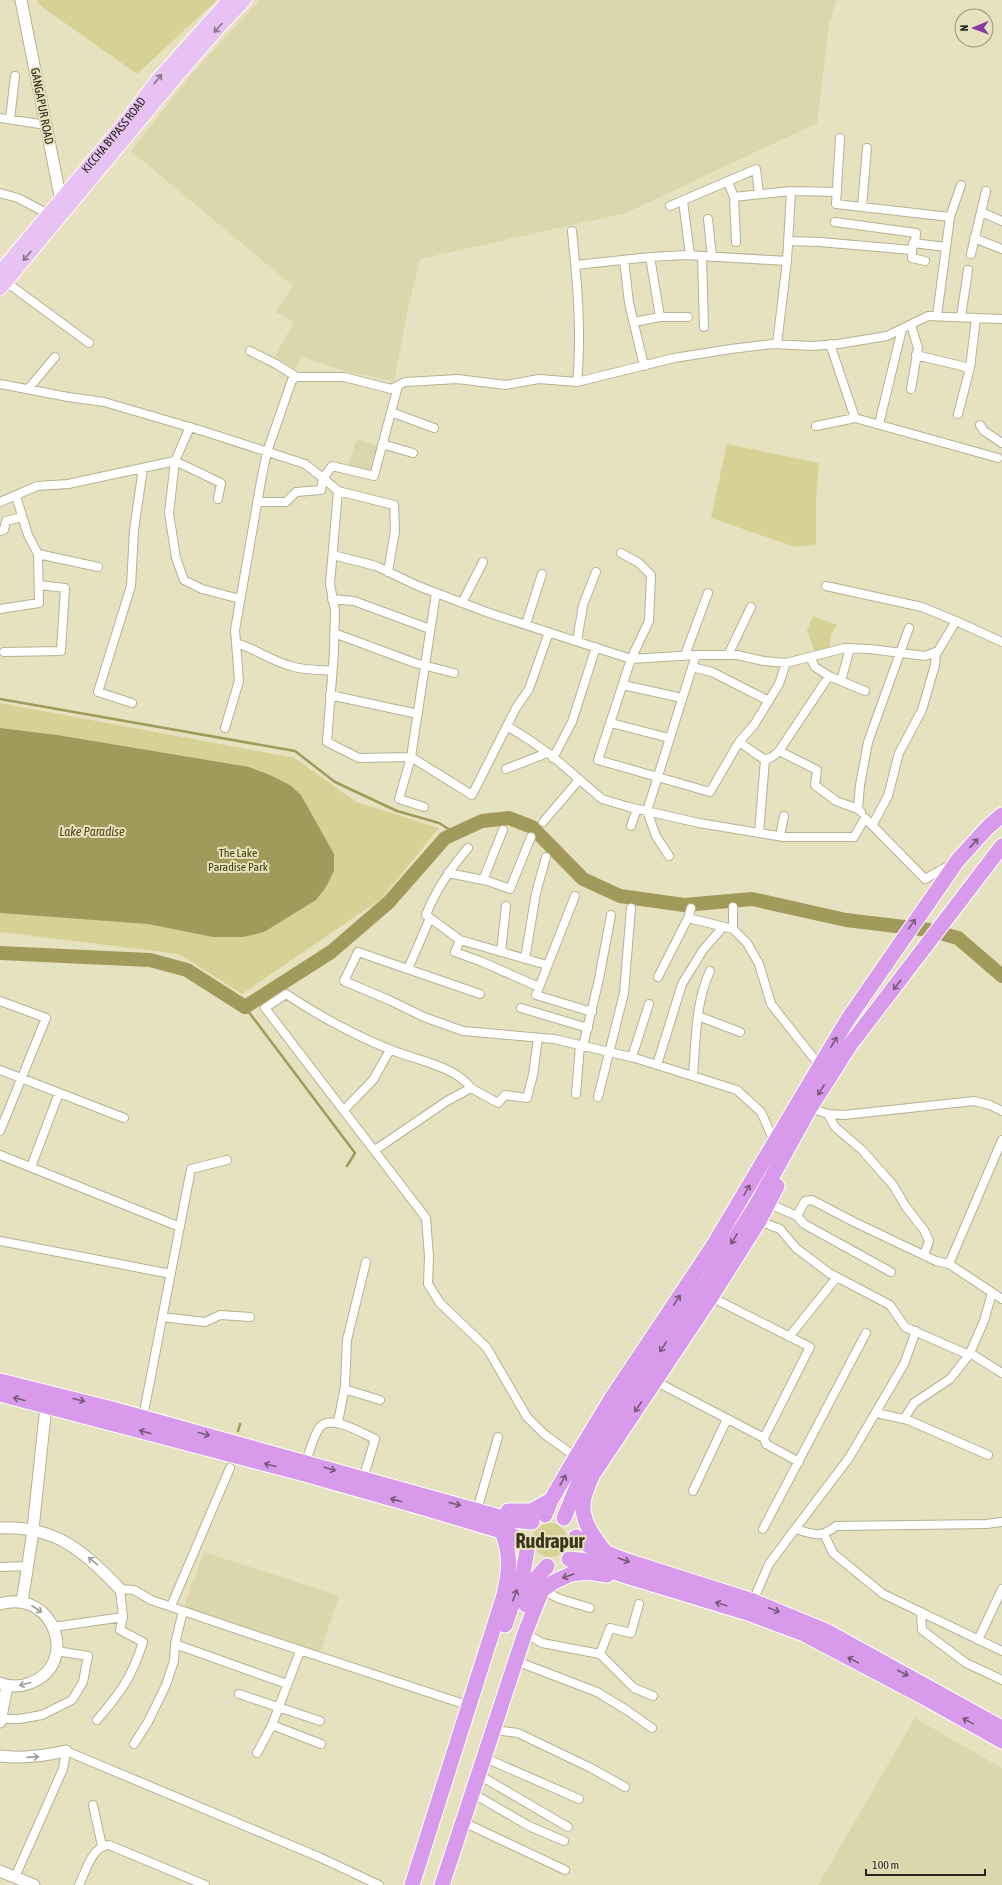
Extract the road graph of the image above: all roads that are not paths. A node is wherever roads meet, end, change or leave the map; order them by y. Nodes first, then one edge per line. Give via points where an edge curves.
1 (21, 0) edge
2 (229, 0) edge
3 (246, 0) edge
4 (15, 76) dead end
5 (0, 118) edge
6 (10, 119) junction
7 (46, 125) junction
8 (840, 138) dead end
9 (867, 148) dead end
10 (728, 182) junction
11 (80, 185) junction
12 (961, 185) dead end
13 (791, 191) junction
14 (837, 192) junction
15 (986, 192) dead end
16 (0, 193) edge
17 (759, 194) junction
18 (734, 197) junction
19 (61, 198) junction
20 (683, 201) junction
21 (670, 206) dead end
22 (862, 207) junction
23 (981, 212) junction
24 (57, 215) junction
25 (950, 217) junction
26 (708, 219) dead end
27 (1002, 221) edge
28 (835, 222) dead end
29 (572, 231) dead end
30 (974, 238) junction
31 (788, 241) junction
32 (736, 242) dead end
33 (913, 247) junction
34 (946, 247) junction
35 (1002, 249) edge
36 (971, 254) dead end
37 (650, 256) junction
38 (690, 256) junction
39 (702, 256) junction
40 (712, 257) junction
41 (624, 260) junction
42 (787, 261) junction
43 (925, 261) dead end
44 (576, 265) junction
45 (968, 270) dead end
46 (2, 281) edge
47 (937, 316) junction
48 (660, 317) junction
49 (688, 317) dead end
50 (961, 317) junction
51 (976, 318) junction
52 (1002, 319) edge
53 (634, 322) junction
54 (911, 325) junction
55 (704, 327) dead end
56 (902, 329) junction
57 (89, 344) dead end
58 (777, 344) junction
59 (830, 344) junction
60 (250, 350) dead end
61 (916, 354) junction
62 (55, 357) dead end
63 (644, 366) junction
64 (970, 368) junction
65 (297, 377) junction
66 (577, 382) junction
67 (0, 384) edge
68 (398, 386) junction
69 (28, 389) junction
70 (911, 389) dead end
71 (391, 412) junction
72 (958, 414) dead end
73 (855, 418) junction
74 (879, 424) junction
75 (980, 425) dead end
76 (816, 426) dead end
77 (190, 427) junction
78 (434, 428) dead end
79 (1002, 443) edge
80 (382, 444) junction
81 (267, 452) junction
82 (413, 453) dead end
83 (998, 458) dead end
84 (175, 461) junction
85 (143, 468) junction
86 (323, 478) junction
87 (338, 491) junction
88 (16, 496) junction
89 (218, 499) dead end
90 (0, 502) edge
91 (257, 502) junction
92 (22, 517) junction
93 (0, 531) edge
94 (621, 553) dead end
95 (38, 554) junction
96 (333, 555) junction
97 (483, 562) dead end
98 (98, 567) dead end
99 (388, 572) junction
100 (596, 572) dead end
101 (542, 574) dead end
102 (39, 585) junction
103 (826, 586) dead end
104 (436, 593) junction
105 (708, 593) dead end
106 (240, 599) junction
107 (332, 599) junction
108 (462, 603) junction
109 (751, 607) dead end
110 (0, 609) edge
111 (956, 621) junction
112 (526, 624) junction
113 (909, 628) dead end
114 (430, 629) junction
115 (549, 632) junction
116 (334, 633) junction
117 (577, 641) junction
118 (1002, 642) edge
119 (236, 643) junction
120 (596, 647) junction
121 (850, 648) junction
122 (4, 652) dead end
123 (936, 652) junction
124 (901, 653) junction
125 (685, 655) junction
126 (696, 655) junction
127 (728, 655) junction
128 (810, 657) junction
129 (631, 659) junction
130 (786, 663) junction
131 (426, 666) junction
132 (692, 667) junction
133 (332, 671) junction
134 (454, 673) dead end
135 (829, 676) junction
136 (841, 681) junction
137 (623, 685) junction
138 (865, 691) dead end
139 (330, 695) junction
140 (682, 698) junction
141 (769, 701) junction
142 (132, 703) dead end
143 (418, 714) junction
144 (611, 723) junction
145 (507, 726) junction
146 (225, 728) dead end
147 (669, 738) junction
148 (739, 742) junction
149 (779, 751) junction
150 (550, 755) junction
151 (411, 757) junction
152 (765, 760) junction
153 (506, 769) dead end
154 (657, 778) junction
155 (579, 780) junction
156 (424, 807) dead end
157 (637, 809) junction
158 (858, 809) junction
159 (647, 811) junction
160 (784, 816) dead end
161 (1002, 816) edge
162 (865, 818) junction
163 (543, 822) dead end
164 (873, 824) junction
165 (632, 826) dead end
166 (503, 830) dead end
167 (759, 832) junction
168 (531, 836) dead end
169 (780, 836) junction
170 (1002, 846) edge
171 (468, 848) dead end
172 (669, 856) dead end
173 (546, 857) dead end
174 (958, 860) junction
175 (448, 873) junction
176 (483, 880) junction
177 (575, 896) dead end
178 (506, 906) dead end
179 (733, 907) dead end
180 (630, 908) dead end
181 (691, 908) dead end
182 (611, 915) dead end
183 (430, 918) junction
184 (688, 918) junction
185 (723, 926) junction
186 (734, 929) junction
187 (460, 940) junction
188 (501, 952) junction
189 (525, 959) junction
190 (547, 965) junction
191 (408, 968) junction
192 (710, 971) dead end
193 (658, 977) dead end
194 (539, 987) junction
195 (480, 994) dead end
196 (0, 1001) edge
197 (648, 1004) dead end
198 (521, 1008) dead end
199 (592, 1012) junction
200 (698, 1016) junction
201 (588, 1028) junction
202 (740, 1032) dead end
203 (538, 1038) junction
204 (582, 1046) junction
205 (390, 1050) junction
206 (609, 1052) junction
207 (632, 1057) junction
208 (658, 1065) junction
209 (820, 1066) junction
210 (0, 1070) edge
211 (693, 1076) junction
212 (21, 1079) junction
213 (471, 1088) junction
214 (58, 1093) junction
215 (576, 1094) dead end
216 (598, 1097) dead end
217 (805, 1105) junction
218 (344, 1110) junction
219 (1002, 1111) edge
220 (828, 1114) junction
221 (124, 1118) dead end
222 (0, 1132) edge
223 (1002, 1140) edge
224 (775, 1143) junction
225 (375, 1150) junction
226 (0, 1155) edge
227 (227, 1160) dead end
228 (31, 1167) junction
229 (764, 1202) junction
230 (797, 1216) junction
231 (754, 1218) junction
232 (180, 1227) junction
233 (0, 1240) edge
234 (924, 1255) junction
235 (366, 1262) dead end
236 (949, 1264) junction
237 (891, 1272) dead end
238 (171, 1274) junction
239 (837, 1277) junction
240 (992, 1293) junction
241 (705, 1294) junction
242 (1002, 1299) edge
243 (162, 1317) junction
244 (250, 1317) dead end
245 (916, 1331) junction
246 (866, 1333) dead end
247 (790, 1337) junction
248 (969, 1354) junction
249 (1002, 1373) edge
250 (650, 1378) junction
251 (0, 1381) edge
252 (344, 1389) junction
253 (0, 1394) edge
254 (48, 1399) junction
255 (380, 1400) dead end
256 (876, 1413) junction
257 (110, 1416) junction
258 (143, 1417) junction
259 (727, 1419) junction
260 (904, 1419) junction
261 (338, 1422) junction
262 (498, 1437) dead end
263 (764, 1438) junction
264 (988, 1455) dead end
265 (576, 1457) junction
266 (799, 1462) junction
267 (230, 1468) dead end
268 (303, 1468) junction
269 (363, 1479) junction
270 (693, 1491) dead end
271 (551, 1500) junction
272 (422, 1502) junction
273 (477, 1510) junction
274 (539, 1518) junction
275 (564, 1518) junction
276 (1002, 1522) edge
277 (0, 1528) edge
278 (763, 1528) dead end
279 (795, 1530) junction
280 (32, 1531) junction
281 (502, 1531) junction
282 (824, 1534) junction
283 (576, 1537) junction
284 (526, 1547) junction
285 (607, 1554) junction
286 (569, 1559) junction
287 (28, 1566) junction
288 (547, 1566) junction
289 (0, 1567) edge
290 (620, 1574) junction
291 (120, 1589) junction
292 (1002, 1589) edge
293 (542, 1590) junction
294 (22, 1602) junction
295 (0, 1604) edge
296 (639, 1604) dead end
297 (171, 1606) junction
298 (750, 1607) junction
299 (590, 1608) dead end
300 (183, 1611) junction
301 (921, 1612) junction
302 (502, 1616) junction
303 (123, 1617) junction
304 (54, 1627) junction
305 (521, 1632) junction
306 (978, 1640) junction
307 (175, 1644) junction
308 (56, 1651) junction
309 (300, 1651) junction
310 (1002, 1651) edge
311 (600, 1654) junction
312 (516, 1661) junction
313 (1002, 1680) edge
314 (287, 1684) junction
315 (4, 1685) edge
316 (922, 1690) junction
317 (239, 1694) dead end
318 (654, 1696) dead end
319 (278, 1707) junction
320 (473, 1708) junction
321 (0, 1720) edge
322 (97, 1720) dead end
323 (320, 1721) dead end
324 (272, 1725) junction
325 (652, 1728) dead end
326 (1002, 1728) edge
327 (494, 1730) junction
328 (1002, 1741) edge
329 (134, 1744) dead end
330 (322, 1744) dead end
331 (66, 1751) junction
332 (257, 1753) dead end
333 (0, 1756) edge
334 (485, 1758) junction
335 (479, 1774) junction
336 (625, 1788) dead end
337 (472, 1793) junction
338 (579, 1799) dead end
339 (93, 1805) dead end
340 (458, 1820) junction
341 (568, 1827) dead end
342 (564, 1841) dead end
343 (102, 1846) junction
344 (425, 1859) junction
345 (565, 1870) dead end
346 (0, 1872) edge
347 (13, 1881) edge
348 (34, 1885) edge
349 (79, 1885) edge
350 (205, 1885) edge
351 (379, 1885) edge
352 (412, 1885) edge
353 (420, 1885) edge
354 (432, 1885) edge
355 (442, 1885) edge

1 - 7 street, GANGAPUR ROAD
11 -> 2 main road, KICCHA BYPASS ROAD via 158,79
3 -> 11 main road
4 - 6 street
5 - 6 street
6 - 7 street
7 - 19 street, GANGAPUR ROAD
8 - 14 street
9 - 22 street
10 - 17 street via 756,169
10 - 18 street
10 - 20 street
11 - 19 main road, KICCHA BYPASS ROAD
11 - 24 main road
12 - 25 street
13 - 14 street
13 - 17 street
13 - 31 street
14 - 22 street via 836,204
15 - 23 street
16 - 24 street
17 - 18 street
18 - 32 street
19 - 24 main road, KICCHA BYPASS ROAD
20 - 21 street
20 - 38 street
22 - 25 street
23 - 27 street
23 - 30 street
24 - 46 main road, KICCHA BYPASS ROAD
25 - 34 street
26 - 40 street
28 - 33 street via 916,233
29 - 44 street
30 - 35 street
30 - 36 street
31 - 33 street
31 - 42 street
33 - 34 street
33 - 43 street via 912,258
34 - 47 street
37 - 38 street
37 - 41 street
37 - 48 street
38 - 39 street
39 - 40 street
39 - 55 street
40 - 42 street
41 - 44 street
41 - 53 street
42 - 58 street
44 - 66 street via 580,351
45 - 50 street
46 - 57 street
47 - 50 street
47 - 54 street via 928,316
48 - 49 street
48 - 53 street
50 - 51 street
51 - 52 street
51 - 64 street
53 - 63 street
54 - 56 street
54 - 61 street via 918,348
56 - 59 street via 887,336
56 - 74 street
58 - 59 street
58 - 63 street via 674,358
59 - 73 street
60 - 65 street
61 - 64 street
61 - 70 street
62 - 69 street
63 - 66 street
64 - 72 street
65 - 68 street via 344,377 390,389
65 - 81 street via 292,380
66 - 68 street via 539,379 504,385 458,379 405,382
67 - 69 street
68 - 71 street
69 - 77 street via 104,402
71 - 78 street
71 - 80 street
73 - 74 street
73 - 76 street
74 - 83 street
75 - 79 street via 984,431
77 - 81 street
77 - 84 street
80 - 82 street
80 - 86 street via 374,476 332,466
81 - 86 street via 305,464
81 - 91 street
84 - 85 street
84 - 89 street via 221,483
84 - 106 street via 169,513 176,558 184,580 202,589
85 - 88 street via 68,484 37,486
85 - 142 street via 134,530 130,586 98,692
86 - 87 street
86 - 91 street via 321,490 296,492 286,502
87 - 96 street
87 - 99 street via 394,505 395,532
88 - 90 street
88 - 92 street
91 - 106 street
92 - 93 street via 6,521 4,530
92 - 95 street
94 - 129 street via 640,563 650,575 649,621
95 - 98 street
95 - 102 street
96 - 99 street via 376,566
96 - 107 street via 330,584
97 - 108 street
99 - 104 street
100 - 117 street via 583,604
101 - 112 street
102 - 110 street via 39,603
102 - 122 street via 65,588 61,651
103 - 111 street via 922,607
104 - 108 street
104 - 114 street
105 - 125 street
106 - 119 street via 235,630
107 - 114 street via 354,601
107 - 116 street via 335,611
108 - 112 street
109 - 127 street
111 - 118 street
111 - 123 street
112 - 115 street
113 - 124 street
114 - 131 street
115 - 117 street
115 - 145 street via 528,688
116 - 131 street
116 - 133 street
117 - 120 street
119 - 133 street via 294,667
119 - 146 street via 239,681
120 - 129 street
120 - 150 street via 572,722
121 - 124 street
121 - 128 street
121 - 136 street
123 - 124 street via 925,656
123 - 164 street via 935,665 922,710 899,753 888,796
124 - 158 street via 868,742
125 - 126 street
125 - 129 street
126 - 127 street
126 - 132 street
127 - 130 street
128 - 130 street
128 - 135 street via 815,667
129 - 137 street
130 - 141 street via 779,684
131 - 134 street
131 - 143 street
132 - 140 street
132 - 141 street via 712,672
133 - 139 street
135 - 136 street
135 - 149 street
136 - 138 street
137 - 140 street
137 - 144 street
139 - 143 street
139 - 151 street via 327,742 359,758
140 - 147 street
141 - 148 street via 754,725
143 - 151 street
144 - 147 street
144 - 154 street via 598,760
145 - 150 street
145 - 151 street via 472,795
147 - 154 street
148 - 152 street
148 - 154 street via 710,792
149 - 152 street
149 - 158 street via 817,770 815,785 836,801
150 - 153 street
150 - 155 street
151 - 156 street via 399,799
152 - 167 street
154 - 159 street
155 - 157 street via 602,799
155 - 163 street
157 - 159 street
157 - 165 street
158 - 162 street
159 - 167 street via 699,823
159 - 172 street via 656,836
160 - 169 street
174 -> 161 highway
162 - 164 street
162 - 169 street via 854,837
164 - 174 street via 925,879
166 - 176 street
167 - 169 street
168 - 176 street via 510,889
170 -> 217 highway
171 - 175 street
173 - 189 street via 536,893
209 -> 174 highway via 848,1019
175 - 176 street
175 - 183 street via 434,895 426,915
177 - 190 street
178 - 188 street
179 - 186 street
180 - 206 street via 624,993
181 - 184 street
182 - 199 street
183 - 187 street
183 - 191 street
184 - 185 street
184 - 193 street
185 - 186 street
185 - 208 street via 703,950 682,984
186 - 209 street via 747,943 759,964 771,1004
187 - 188 street
187 - 194 street via 455,952
188 - 189 street
189 - 190 street
190 - 194 street
191 - 195 street
191 - 203 street via 382,962 358,952 344,981 424,1017 463,1031
192 - 200 street via 704,984
194 - 199 street via 536,995
196 - 212 street via 46,1018
197 - 207 street
198 - 201 street
199 - 201 street
200 - 202 street
200 - 211 street
201 - 204 street
203 - 204 street
203 - 213 street via 527,1098 505,1095 498,1103
204 - 206 street
204 - 215 street
205 - 213 street via 420,1059 465,1079
205 - 218 street via 373,1080
205 - 218 street via 322,1018 286,994 265,1008
206 - 207 street
206 - 216 street
207 - 208 street
208 - 211 street
209 - 217 highway
210 - 212 street
211 - 224 street via 737,1090 761,1112
212 - 214 street
212 - 222 street
213 - 225 street via 447,1101
214 - 221 street
214 - 228 street
217 - 220 street
217 - 224 highway
217 - 229 highway
218 - 225 street
219 - 220 street via 990,1105 974,1102 844,1115
220 - 234 street via 834,1127 862,1150 893,1185 924,1230 929,1241
223 - 236 street
265 -> 224 highway via 611,1399 713,1246
225 - 265 street via 426,1218 428,1284 440,1303 487,1348 527,1417 544,1434
226 - 228 street
227 - 232 street via 191,1169
228 - 232 street
229 - 230 street
229 - 231 highway
230 - 234 street via 805,1201 812,1200
230 - 237 street via 804,1224
231 - 239 street via 780,1229 796,1248
231 -> 241 highway
232 - 238 street
233 - 238 street
234 - 236 street
235 - 252 street via 347,1340
236 - 240 street
238 - 243 street
239 - 245 street via 890,1305 905,1327
239 - 247 street
240 - 242 street
240 - 248 street via 984,1321
241 - 247 street
241 -> 250 highway
243 - 244 street via 205,1322 220,1316
243 - 258 street
245 - 248 street
245 - 256 street via 904,1364
246 - 266 street
247 - 263 street via 810,1347
248 - 249 street
248 - 260 street via 950,1379 914,1403
250 - 259 street
250 - 275 highway via 590,1462
250 -> 285 highway via 594,1474 584,1498 584,1518 590,1532
251 - 254 highway
252 - 255 street
252 - 261 street
254 -> 253 highway
254 - 257 highway
254 - 280 street
256 - 260 street
256 - 279 street via 849,1458
257 - 258 highway
268 -> 257 highway
258 -> 268 highway
259 - 263 street
259 - 270 street
260 - 264 street
261 - 268 street via 326,1422 320,1427
261 - 269 street via 375,1439
262 - 273 street
263 - 266 street via 766,1444
271 -> 265 highway
266 - 278 street
267 - 297 street
268 -> 269 highway
272 -> 268 highway
269 - 272 highway
271 - 273 highway via 531,1511 488,1508
271 - 274 highway
272 -> 273 highway
272 - 281 highway
273 - 274 highway via 511,1520
274 - 275 highway via 556,1514
274 - 284 highway via 527,1529
275 - 283 highway via 571,1524
276 - 282 street via 836,1526
277 - 280 street
279 - 282 street
279 - 298 street via 769,1564
280 - 287 street
291 -> 280 street via 81,1551 63,1540
281 - 284 highway
281 - 302 highway via 507,1544 510,1568
282 - 301 street via 833,1554 883,1594
283 - 285 highway
283 - 286 highway via 575,1549
284 - 288 highway via 533,1560
302 -> 284 highway via 523,1574
285 -> 298 highway
286 - 288 highway via 557,1566
286 - 290 highway via 587,1561
287 - 289 street
287 - 294 street
288 - 305 highway via 534,1582
290 -> 293 highway via 571,1574
298 -> 290 highway
291 - 297 street via 134,1590 151,1600
291 - 303 street
292 - 306 street
293 - 299 street via 560,1599
293 - 305 highway
294 - 295 street via 9,1601
294 -> 304 street via 36,1607 48,1616
296 - 311 street via 631,1633 610,1628
297 - 300 street
298 - 316 highway
300 - 307 street
300 - 309 street
301 - 306 street
301 - 313 street via 922,1630 966,1663
302 - 320 highway
303 - 304 street
303 - 322 street via 120,1630 143,1642 135,1667 119,1694
304 - 308 street
305 - 311 street via 542,1643
305 - 312 highway
305 - 340 highway
306 - 310 street
307 - 314 street
307 - 329 street via 174,1660 166,1685
308 -> 315 street via 55,1659 36,1681 22,1686
308 - 321 street via 88,1656 83,1682 72,1700 42,1715
309 - 314 street
309 - 320 street
311 - 318 street via 634,1688
312 - 325 street via 597,1692
312 - 327 highway
314 - 319 street
315 - 321 street
316 - 326 highway
328 -> 316 highway
317 - 319 street
319 - 323 street
319 - 324 street
320 - 344 highway
324 - 330 street
324 - 332 street
327 - 334 highway
327 - 336 street via 518,1733 591,1768
333 -> 331 street via 44,1756
331 - 347 street via 63,1769
331 - 351 street via 319,1857
334 - 335 highway
334 - 338 street
335 - 337 highway
335 - 341 street
337 - 340 highway
337 - 342 street via 529,1826
339 - 343 street
340 - 345 street
340 - 354 highway
340 - 355 highway
343 - 349 street via 96,1851
343 - 350 street via 109,1845
344 - 352 highway
344 - 353 highway
346 - 347 street
347 - 348 street

